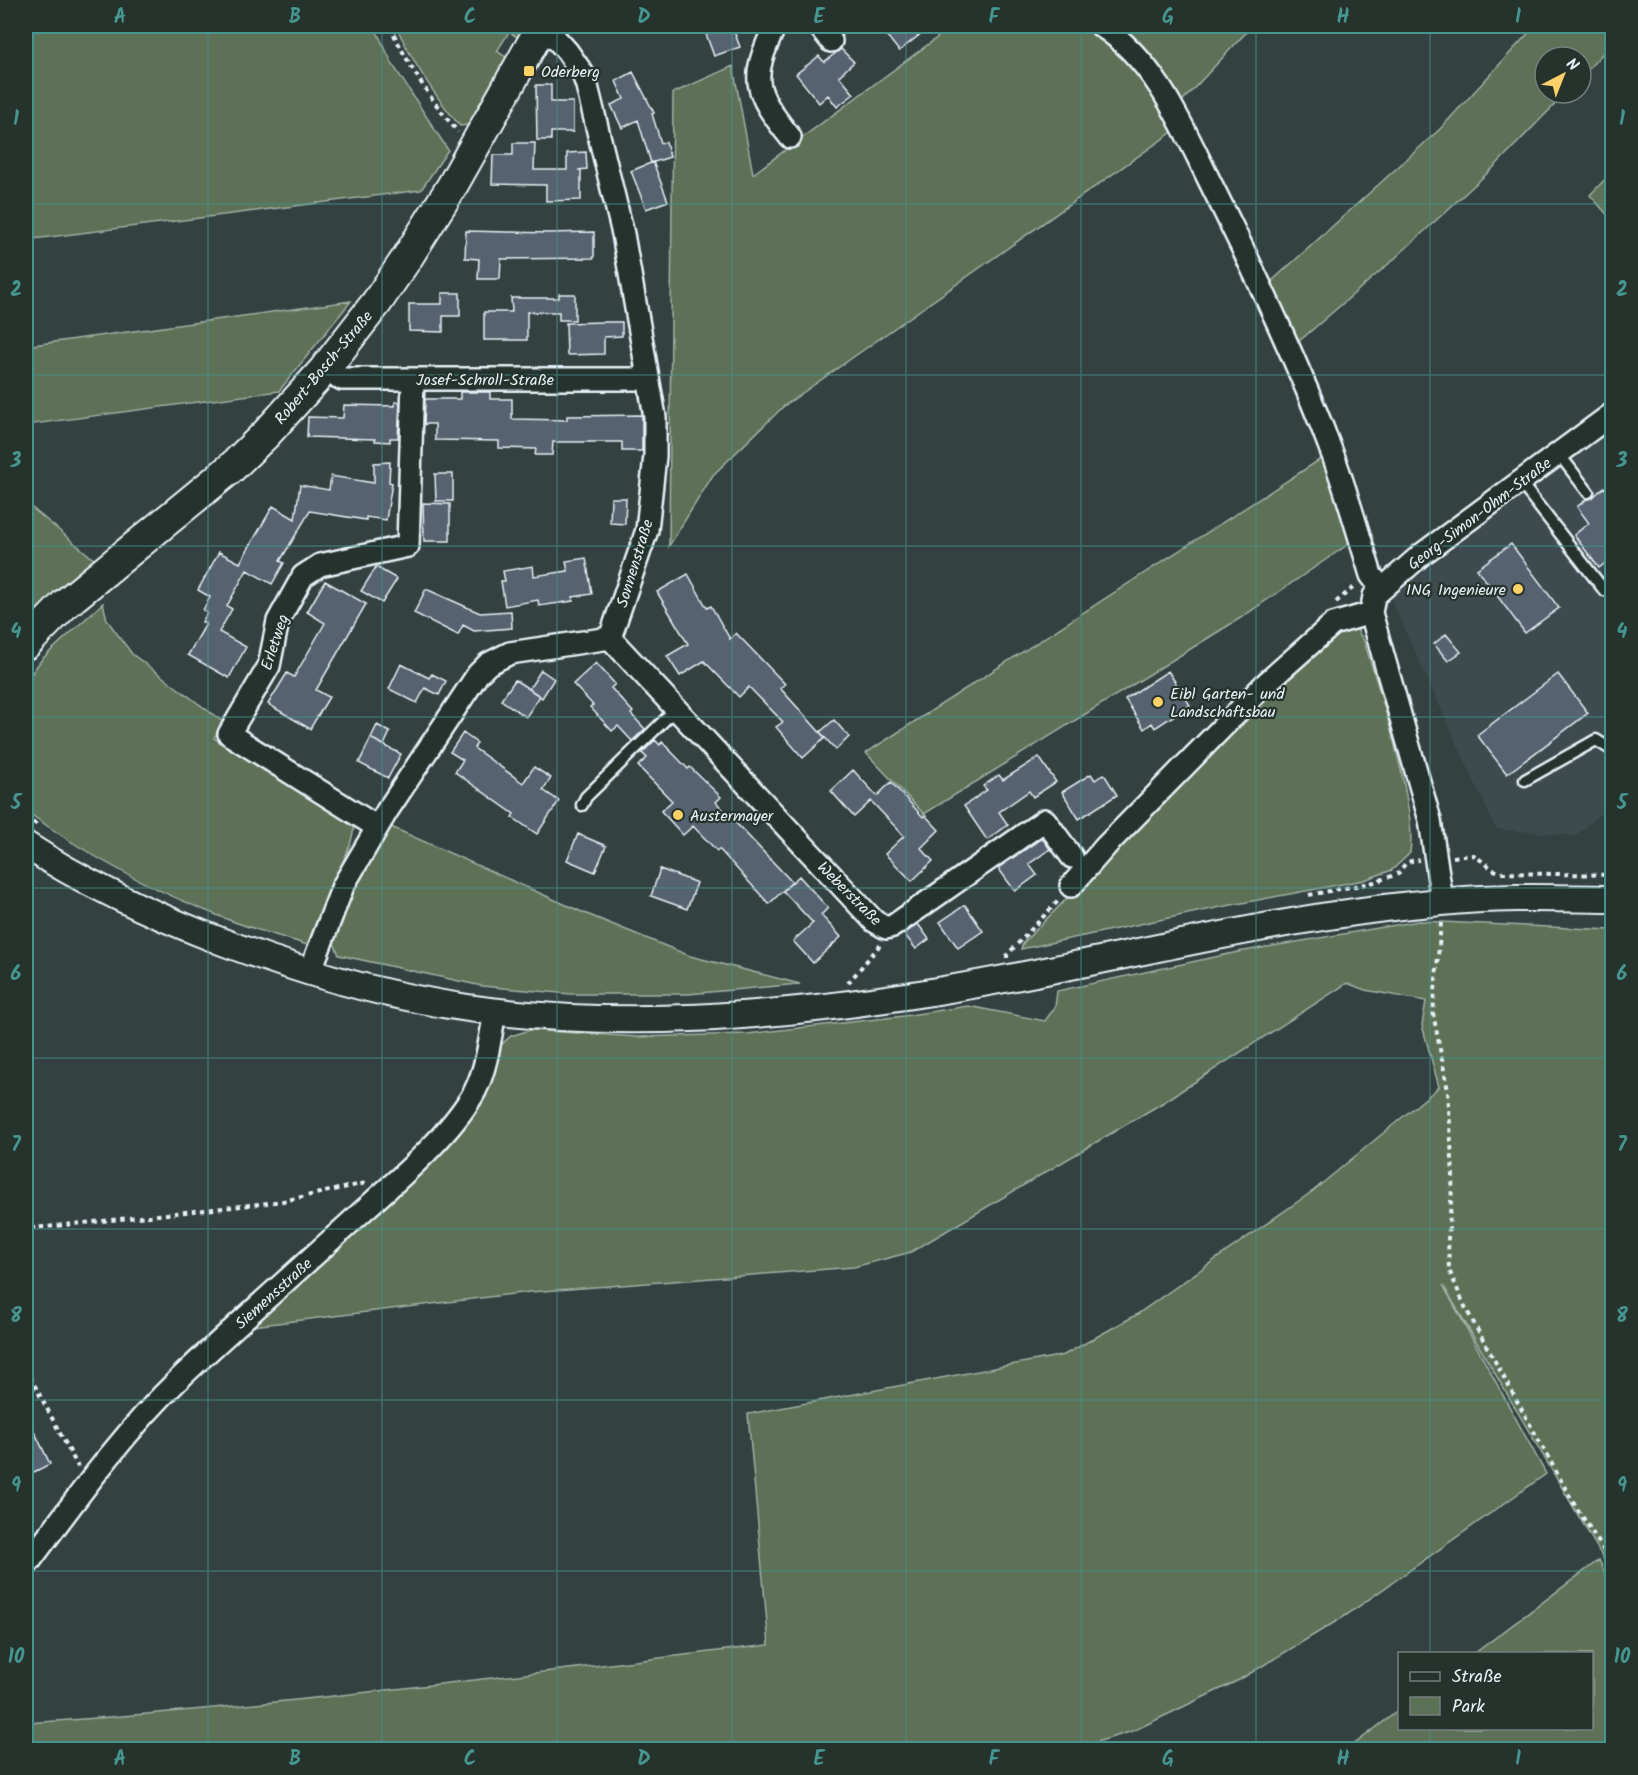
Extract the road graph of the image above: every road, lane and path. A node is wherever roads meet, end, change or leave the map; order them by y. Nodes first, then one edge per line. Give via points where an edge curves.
1 (390, 26) edge
2 (541, 26) edge
3 (775, 26) edge
4 (1101, 26) edge
5 (790, 136) dead end
6 (474, 146) junction
7 (324, 370) junction
8 (413, 379) junction
9 (648, 379) junction
10 (1612, 414) edge
11 (1559, 454) junction
12 (1520, 482) junction
13 (1588, 492) dead end
14 (1612, 584) edge
15 (1381, 588) junction
16 (1371, 613) junction
17 (610, 638) junction
18 (26, 644) edge
19 (676, 709) junction
20 (1612, 750) edge
21 (1525, 780) dead end
22 (582, 805) dead end
23 (26, 816) edge
24 (377, 827) junction
25 (35, 837) edge
26 (1072, 857) dead end
27 (1437, 859) junction
28 (1612, 875) edge
29 (1071, 886) joint
30 (1612, 899) edge
31 (1442, 901) junction
32 (886, 928) junction
33 (998, 961) dead end
34 (310, 972) junction
35 (859, 982) dead end
36 (848, 984) junction
37 (838, 985) dead end
38 (495, 1012) junction
39 (388, 1189) junction
40 (26, 1222) edge
41 (27, 1228) edge
42 (26, 1369) edge
43 (88, 1482) junction
44 (1612, 1563) edge
45 (26, 1566) edge

1 - 6 path via 433,102 465,141
2 - 6 main road, Robert-Bosch-Straße
2 - 9 street, Sonnenstraße via 567,51 587,86 623,234
3 - 5 street via 762,54 759,86 770,112
4 - 15 street via 1125,44 1150,73 1235,233 1290,350 1334,458 1371,575
6 - 7 main road, Robert-Bosch-Straße via 407,258
7 - 8 street, Josef-Schroll-Straße via 342,379
7 - 18 main road, Robert-Bosch-Straße via 231,468 65,604
8 - 9 street, Josef-Schroll-Straße
8 - 24 street, Erletweg via 408,546 320,565 303,576 278,621 269,666 229,734
9 - 17 street, Sonnenstraße via 655,417 655,456 647,530
10 - 11 street, Georg-Simon-Ohm-Straße
11 - 12 street, Georg-Simon-Ohm-Straße
11 - 13 lane
12 - 14 lane via 1604,590
12 - 15 street, Georg-Simon-Ohm-Straße
15 - 16 street, Georg-Simon-Ohm-Straße via 1374,596
16 - 27 street via 1430,820
16 - 29 street via 1333,624 1272,678
17 - 19 street, Weberstraße
17 - 24 street via 510,653 488,664 472,682
19 - 22 lane
19 - 32 street, Weberstraße via 874,921
20 - 21 lane via 1596,740
23 - 25 path
24 - 34 street via 343,886
25 - 34 street via 100,888 179,926
26 - 32 street, Weberstraße via 1045,819
27 - 28 path via 1474,855 1503,873
27 - 31 street
29 - 33 path via 1007,959
30 - 31 street via 1512,897
31 - 38 street via 1306,919 926,993 834,1005 644,1020
31 - 44 path via 1433,1013 1448,1091 1453,1176 1449,1270 1466,1309 1567,1492
32 - 36 path via 882,941
34 - 38 street via 384,992
35 - 36 path
36 - 37 path
38 - 39 street, Siemensstraße via 484,1068 466,1107
39 - 41 path via 381,1182 364,1183 283,1201
39 - 43 street, Siemensstraße via 178,1380
40 - 41 path
42 - 43 path
43 - 45 street, Siemensstraße

